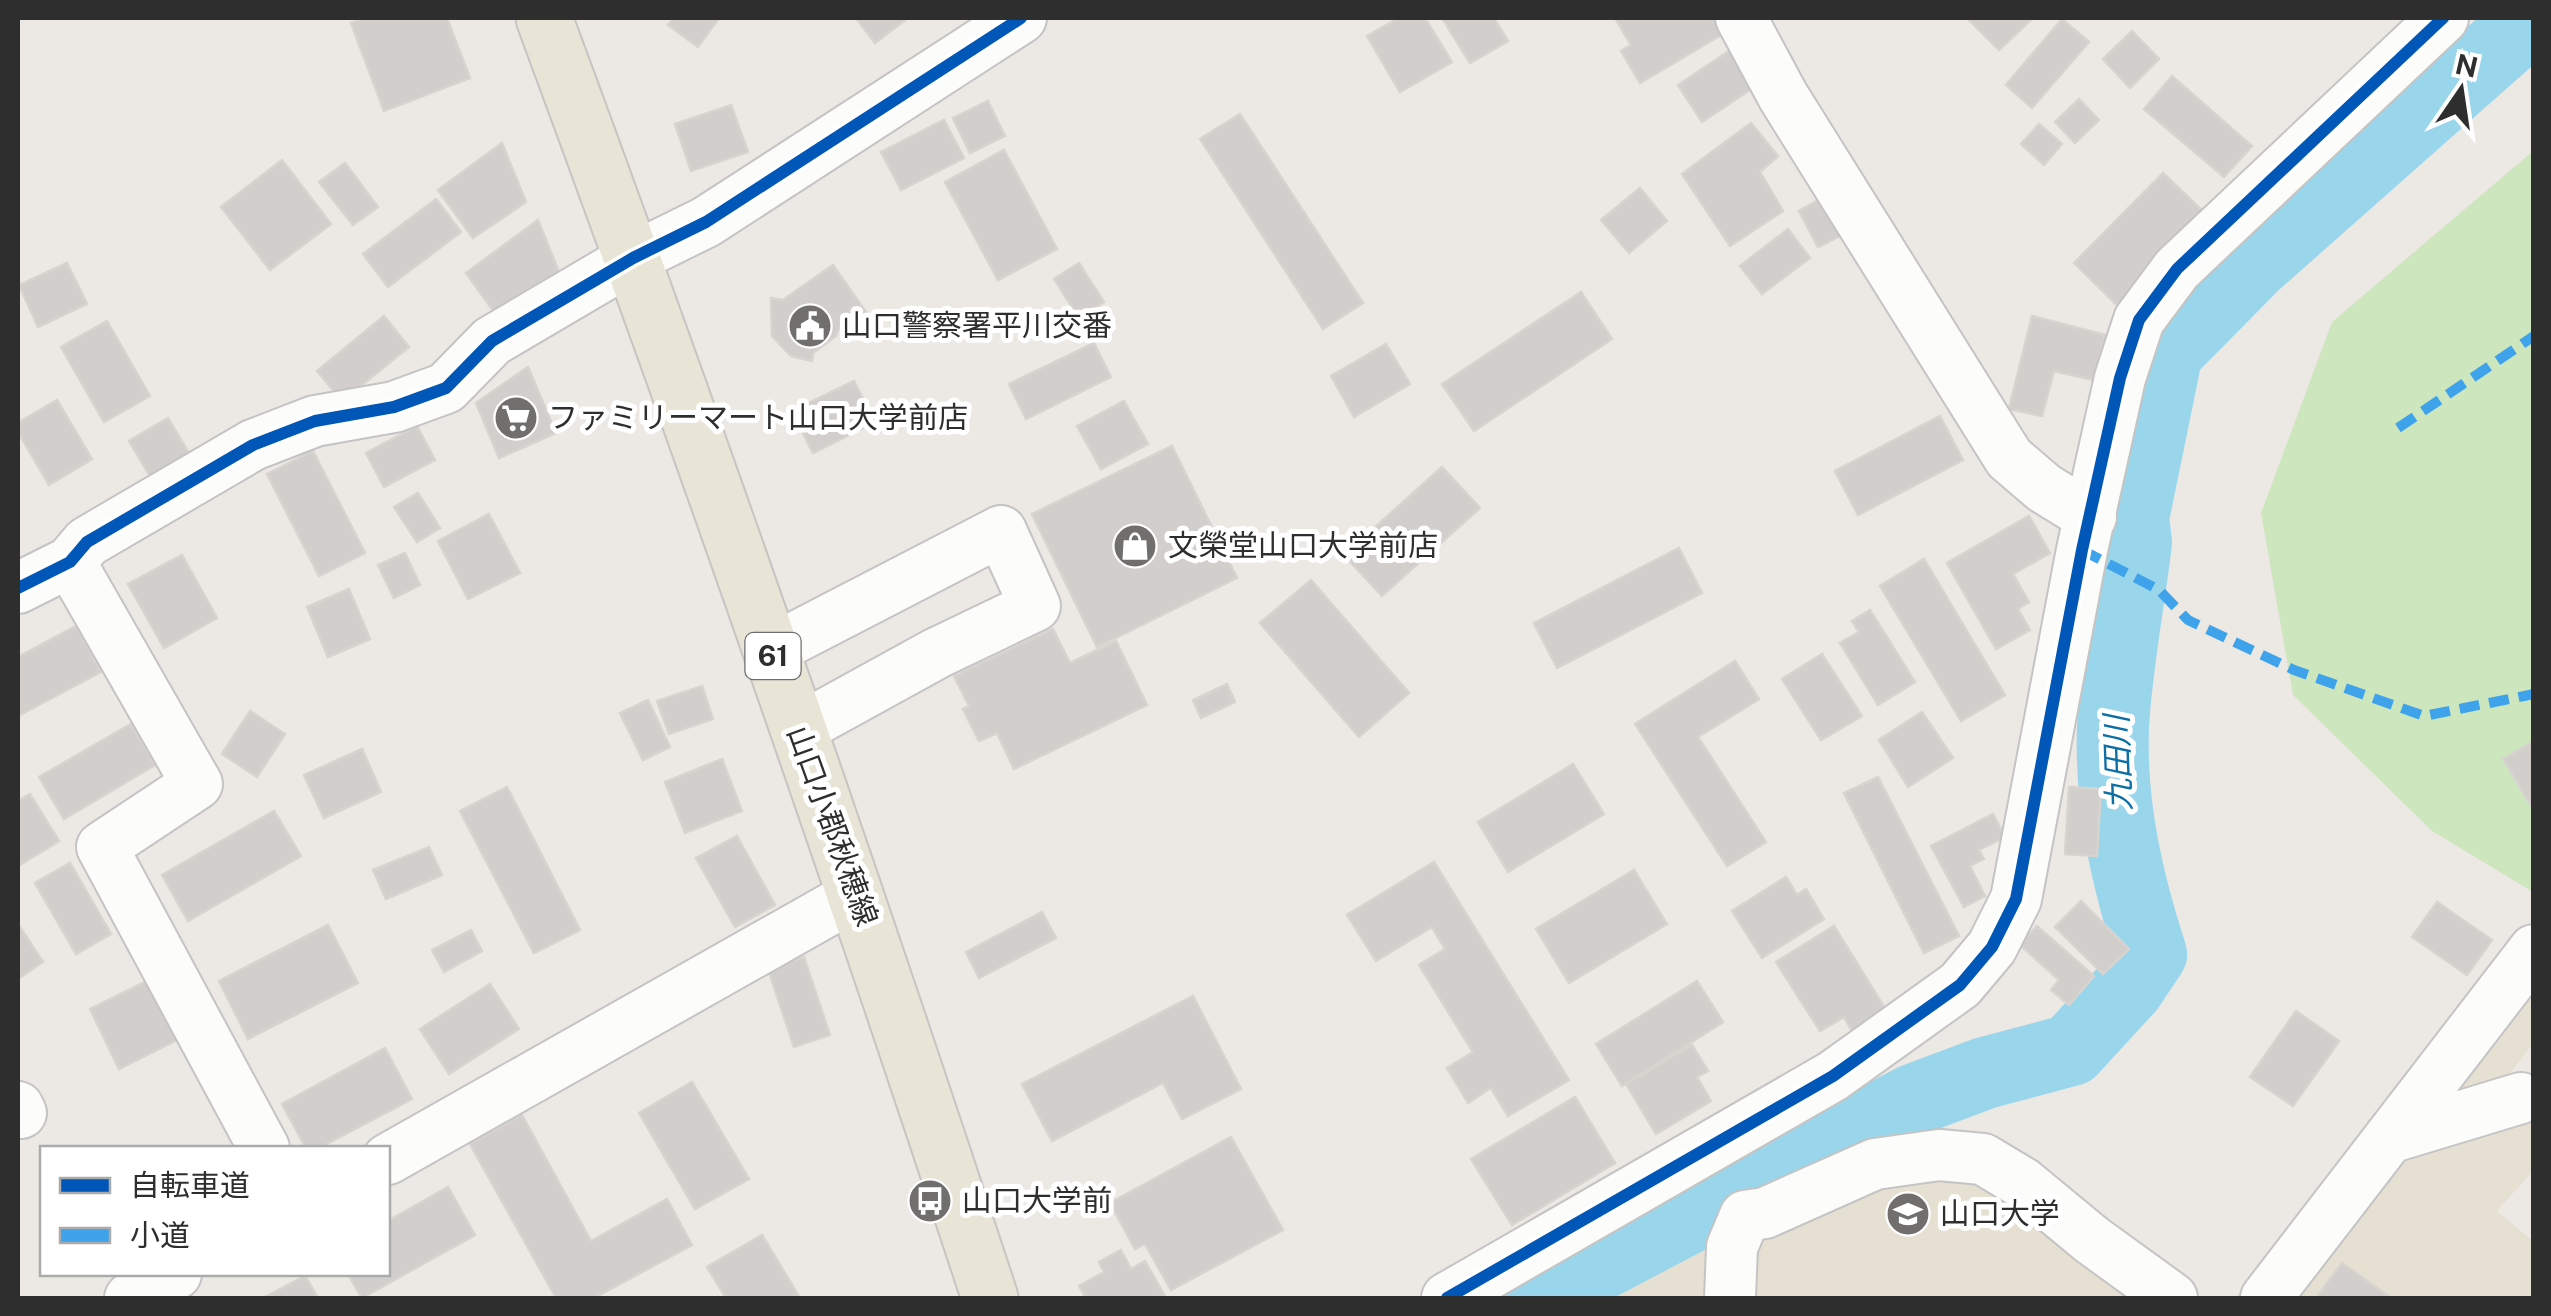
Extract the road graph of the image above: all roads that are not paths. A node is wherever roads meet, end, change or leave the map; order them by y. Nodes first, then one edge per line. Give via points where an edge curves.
1 (544, 18) edge
2 (1021, 18) edge
3 (1741, 18) edge
4 (2443, 18) edge
5 (633, 258) junction
6 (2091, 517) junction
7 (70, 562) junction
8 (18, 588) edge
9 (771, 650) junction
10 (797, 730) junction
11 (857, 894) junction
12 (2534, 950) edge
13 (2521, 1098) dead end
14 (2389, 1138) junction
15 (263, 1146) edge
16 (1706, 1151) junction
17 (390, 1158) edge
18 (1745, 1216) junction
19 (172, 1276) edge
20 (130, 1298) edge
21 (990, 1298) edge
22 (1447, 1298) edge
23 (1730, 1298) edge
24 (2172, 1298) edge
25 (2266, 1298) edge

1 - 5 main road, 山口小郡秋穂線 / 61
2 - 5 street via 706,222
3 - 6 street via 2009,458
4 - 6 street via 2176,270 2139,320
5 - 7 street via 492,341 446,388 394,407 314,421 253,445 87,542
5 - 9 main road, 山口小郡秋穂線 / 61
6 - 16 street via 2016,899 1992,948 1960,985 1833,1076
7 - 8 street
7 - 15 street via 197,784 102,846
9 - 10 main road, 山口小郡秋穂線 / 61
9 - 10 street via 1001,531 1035,606
10 - 11 main road, 山口小郡秋穂線 / 61
11 - 17 street
11 - 21 main road, 山口小郡秋穂線 / 61
12 - 14 street
13 - 14 street
14 - 25 street
16 - 18 street
16 - 22 street
18 - 23 street via 1732,1247
18 - 24 street via 1875,1164 1939,1156 1983,1160 2024,1183
19 - 20 street

